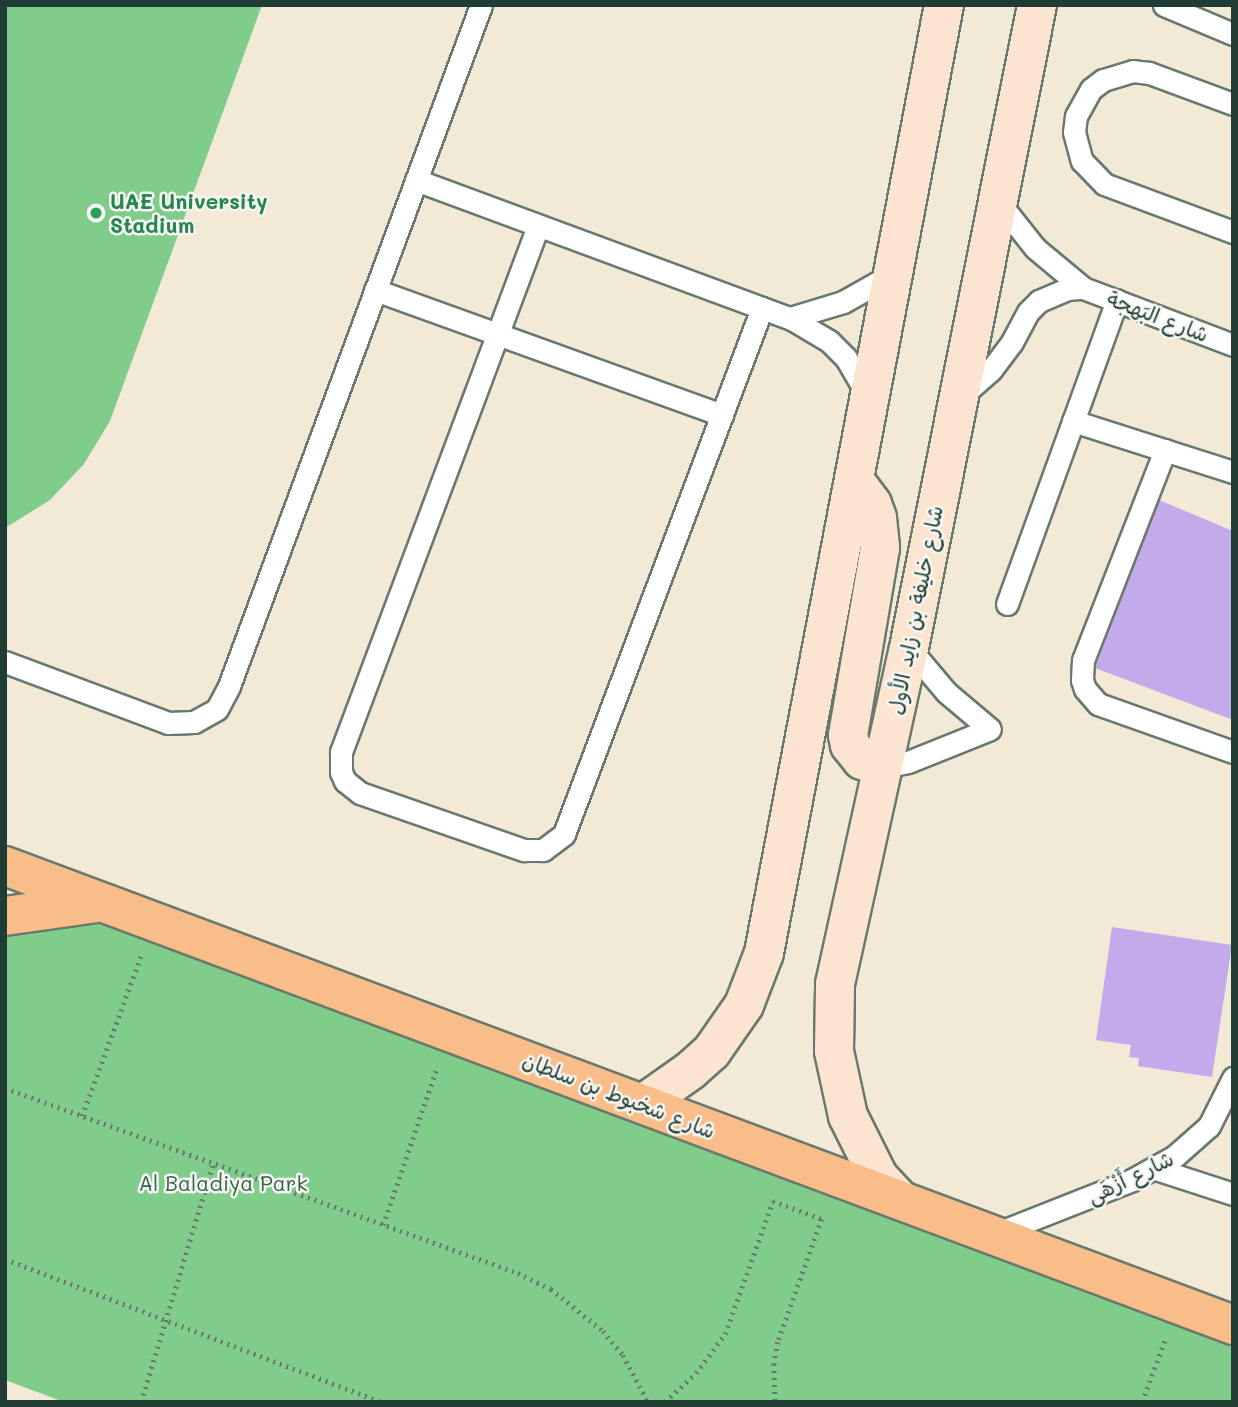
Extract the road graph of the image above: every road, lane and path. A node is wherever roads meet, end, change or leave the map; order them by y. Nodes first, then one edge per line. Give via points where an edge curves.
1 (481, 5) edge
2 (944, 5) edge
3 (1037, 5) edge
4 (1164, 5) edge
5 (1233, 34) edge
6 (1233, 104) edge
7 (416, 180) junction
8 (996, 198) junction
9 (538, 226) junction
10 (1233, 232) edge
11 (891, 275) junction
12 (1083, 288) junction
13 (375, 290) junction
14 (1117, 300) junction
15 (762, 308) junction
16 (790, 318) junction
17 (497, 335) junction
18 (1233, 345) edge
19 (869, 398) junction
20 (956, 400) junction
21 (722, 415) junction
22 (1073, 421) junction
23 (1165, 450) junction
24 (1233, 472) edge
25 (854, 480) junction
26 (1007, 604) dead end
27 (909, 648) junction
28 (5, 662) edge
29 (1233, 752) edge
30 (883, 767) junction
31 (5, 866) edge
32 (103, 902) junction
33 (5, 916) edge
34 (153, 921) junction
35 (449, 1031) junction
36 (1233, 1078) edge
37 (5, 1088) edge
38 (643, 1104) junction
39 (82, 1116) junction
40 (213, 1163) junction
41 (1156, 1169) junction
42 (1230, 1190) edge
43 (900, 1200) junction
44 (383, 1225) junction
45 (993, 1235) junction
46 (5, 1259) edge
47 (1179, 1304) junction
48 (166, 1320) junction
49 (1233, 1325) edge
50 (141, 1402) edge
51 (382, 1402) edge
52 (648, 1402) edge
53 (665, 1402) edge
54 (775, 1402) edge
55 (1142, 1402) edge

1 - 7 lane
2 - 11 main road
3 - 8 main road, شارع خليفة بن زايد الأول
4 - 5 lane
6 - 10 lane via 1133,71 1103,80 1091,89 1076,116 1074,132 1082,161 1104,184
7 - 9 lane
7 - 13 lane
8 - 12 lane, شارع البَهجة via 1035,248
8 - 20 main road, شارع خليفة بن زايد الأول
9 - 15 lane
9 - 17 lane
11 - 16 lane via 843,302
11 - 19 main road
12 - 14 lane, شارع البَهجة
12 - 20 lane, شارع البَهجة via 1060,291 1039,301 991,370
13 - 17 lane
13 - 28 lane via 217,709 194,722 168,723
14 - 18 lane, شارع البَهجة
14 - 22 lane
15 - 16 lane
15 - 21 lane
16 - 19 lane via 830,341 846,358
17 - 21 lane
17 - 21 lane via 341,752 345,781 360,793 524,850 543,850 558,841 568,825
19 - 25 main road
20 - 27 main road, شارع خليفة بن زايد الأول
22 - 23 lane
22 - 26 lane
23 - 24 lane
23 - 29 lane via 1083,660 1082,680 1098,704
25 - 30 main road via 872,504 880,548 848,735 862,760
25 - 38 main road via 756,979 712,1051
27 - 30 main road, شارع خليفة بن زايد الأول
27 - 30 lane via 946,692 990,729 908,762
30 - 43 main road, شارع خليفة بن زايد الأول via 835,984 833,1028 848,1116 878,1176
31 - 32 main road, شارع شخبوط بن سلطان
32 - 33 main road
32 - 34 main road, شارع شخبوط بن سلطان
34 - 35 main road, شارع شخبوط بن سلطان
34 - 39 path
35 - 38 main road, شارع شخبوط بن سلطان
35 - 44 path
36 - 41 lane, شارع أَزْهَى via 1209,1126
37 - 39 path
38 - 43 main road, شارع شخبوط بن سلطان
39 - 40 path
40 - 44 path
40 - 48 path
41 - 42 lane
41 - 45 lane, شارع أَزْهَى
43 - 45 main road, شارع شخبوط بن سلطان
44 - 52 path via 551,1289 603,1331 623,1355
45 - 47 main road, شارع شخبوط بن سلطان
46 - 48 path
47 - 49 main road, شارع شخبوط بن سلطان
47 - 55 path
48 - 50 path
48 - 51 path
53 - 54 path via 696,1373 724,1334 773,1201 822,1219 778,1342

